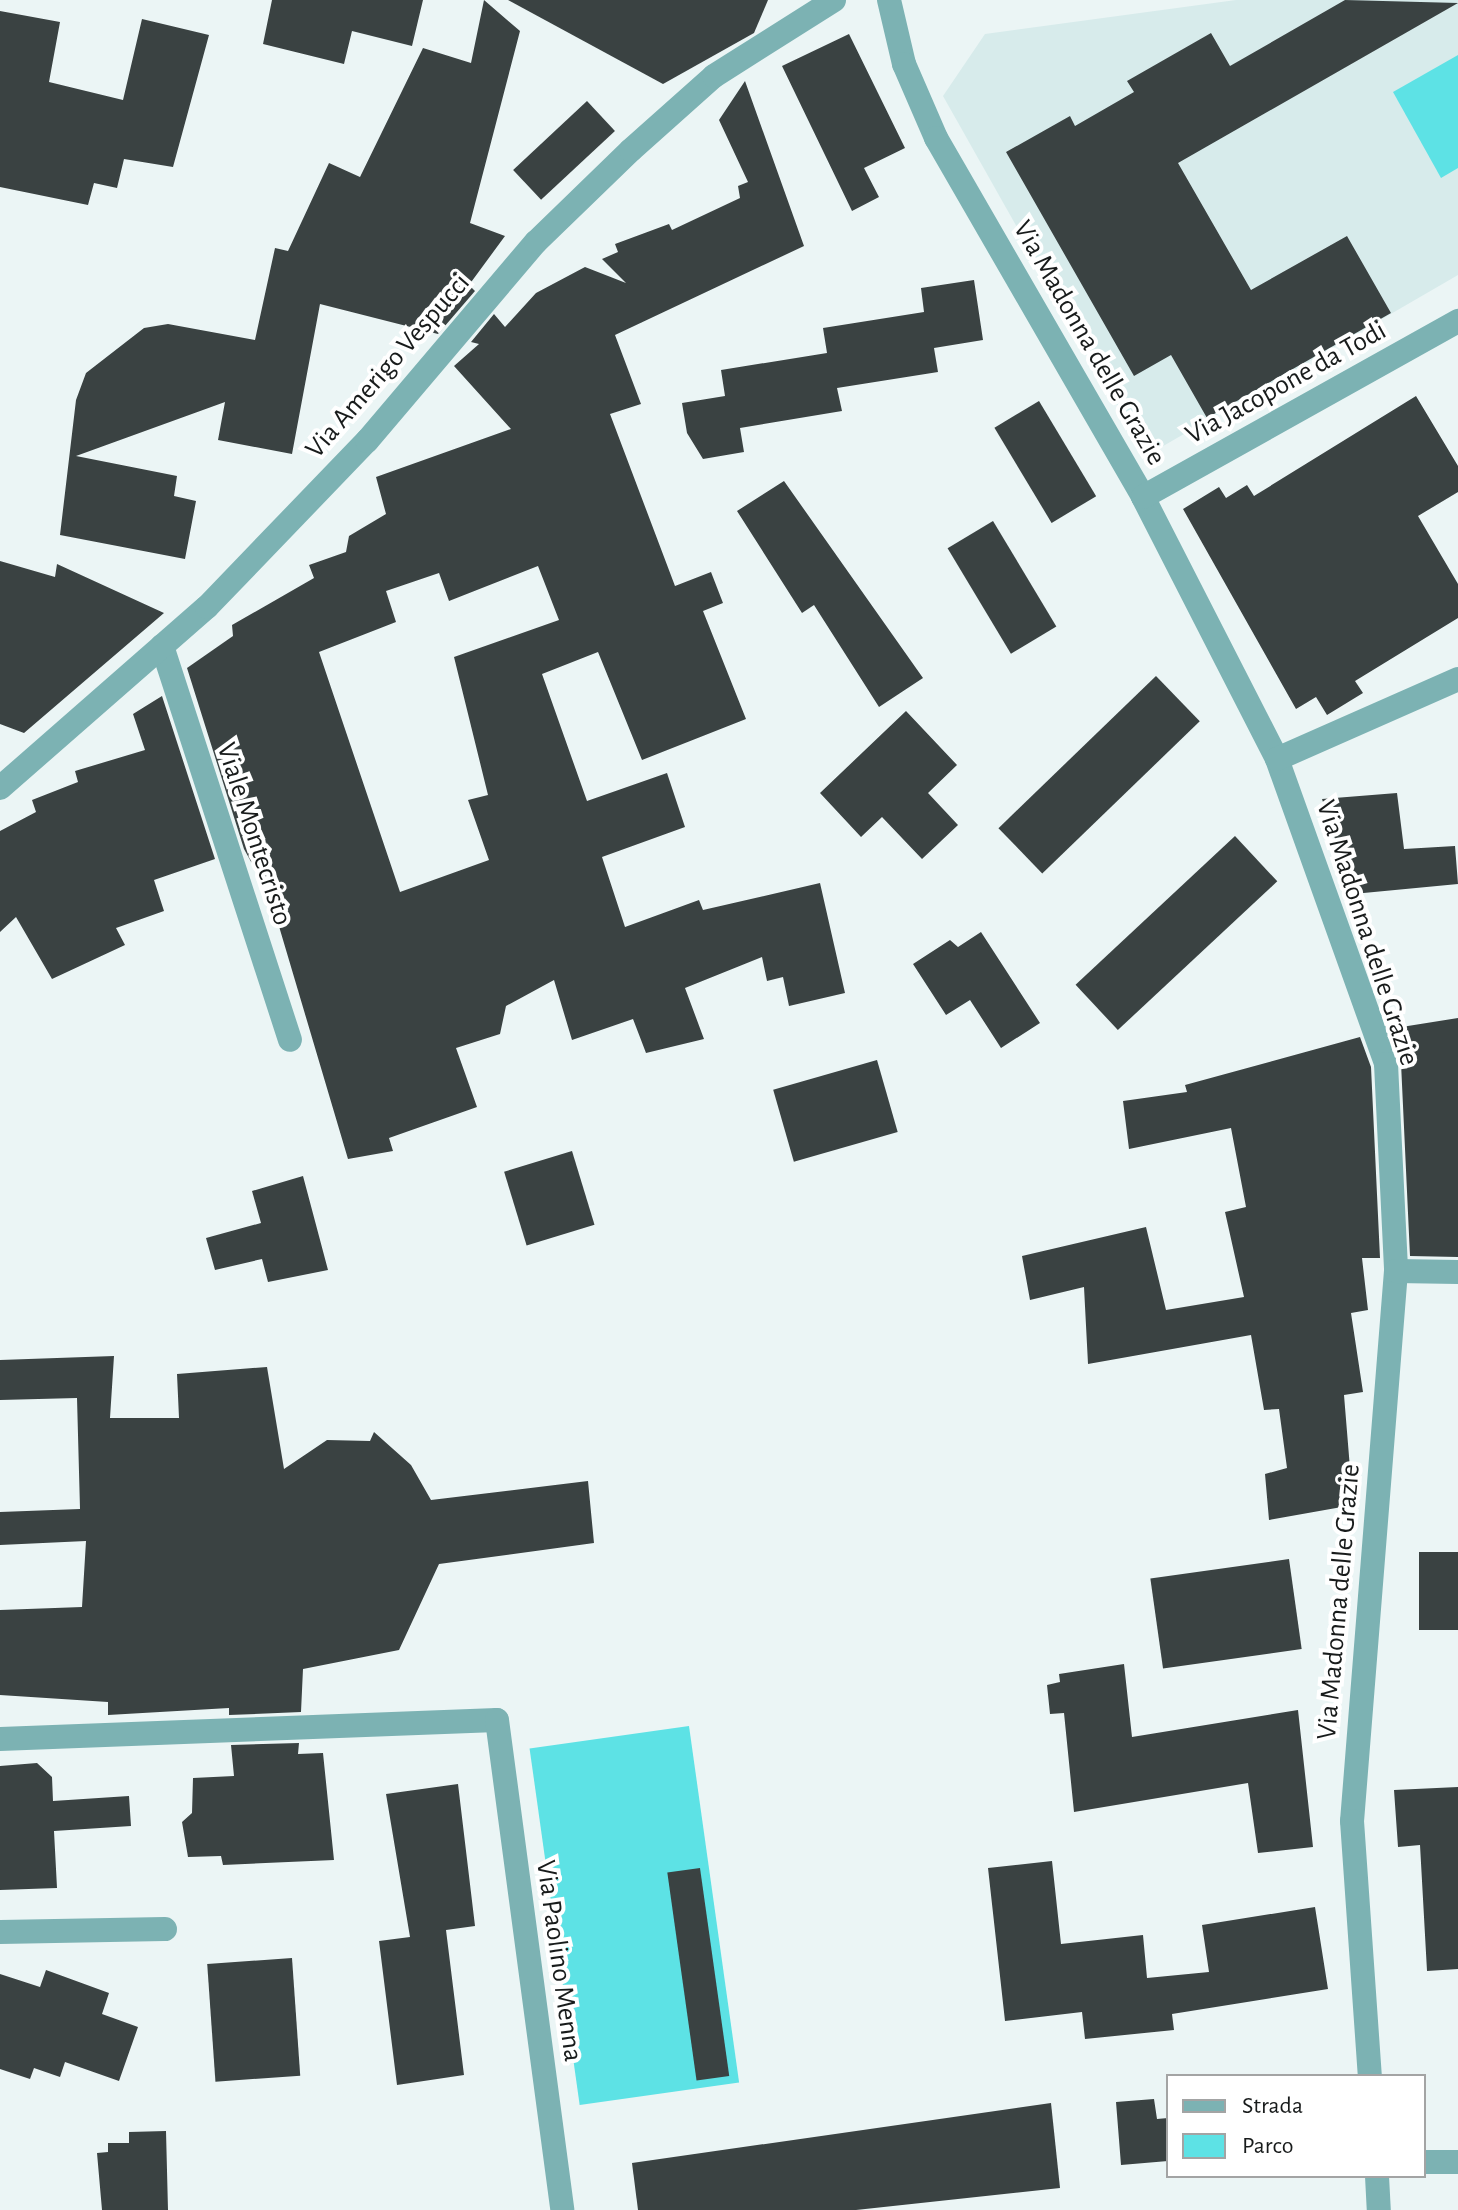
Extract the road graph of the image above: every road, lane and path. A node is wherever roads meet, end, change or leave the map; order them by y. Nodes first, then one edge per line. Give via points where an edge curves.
1 (834, 0) edge
2 (889, 0) edge
3 (1458, 321) edge
4 (1143, 497) junction
5 (162, 646) junction
6 (1458, 679) edge
7 (1277, 759) junction
8 (0, 788) edge
9 (290, 1040) dead end
10 (1396, 1271) junction
11 (1458, 1272) edge
12 (0, 1739) edge
13 (165, 1929) dead end
14 (0, 1932) edge
15 (1370, 2074) edge
16 (1426, 2162) edge
17 (1458, 2162) edge
18 (1377, 2178) edge
19 (562, 2210) edge
20 (1379, 2210) edge

1 - 5 street, Via Amerigo Vespucci via 714,76 631,150 536,242 367,441
2 - 4 street, Via Madonna delle Grazie via 904,64 936,138
3 - 4 street, Via Jacopone da Todi
4 - 7 street, Via Madonna delle Grazie
5 - 8 street, Via Amerigo Vespucci
5 - 9 street, Viale Montecristo
6 - 7 street
7 - 10 street, Via Madonna delle Grazie via 1386,1064
10 - 11 street
10 - 15 street, Via Madonna delle Grazie via 1352,1821
12 - 19 street, Via Paolino Menna via 497,1720
13 - 14 street
16 - 17 street
18 - 20 street

